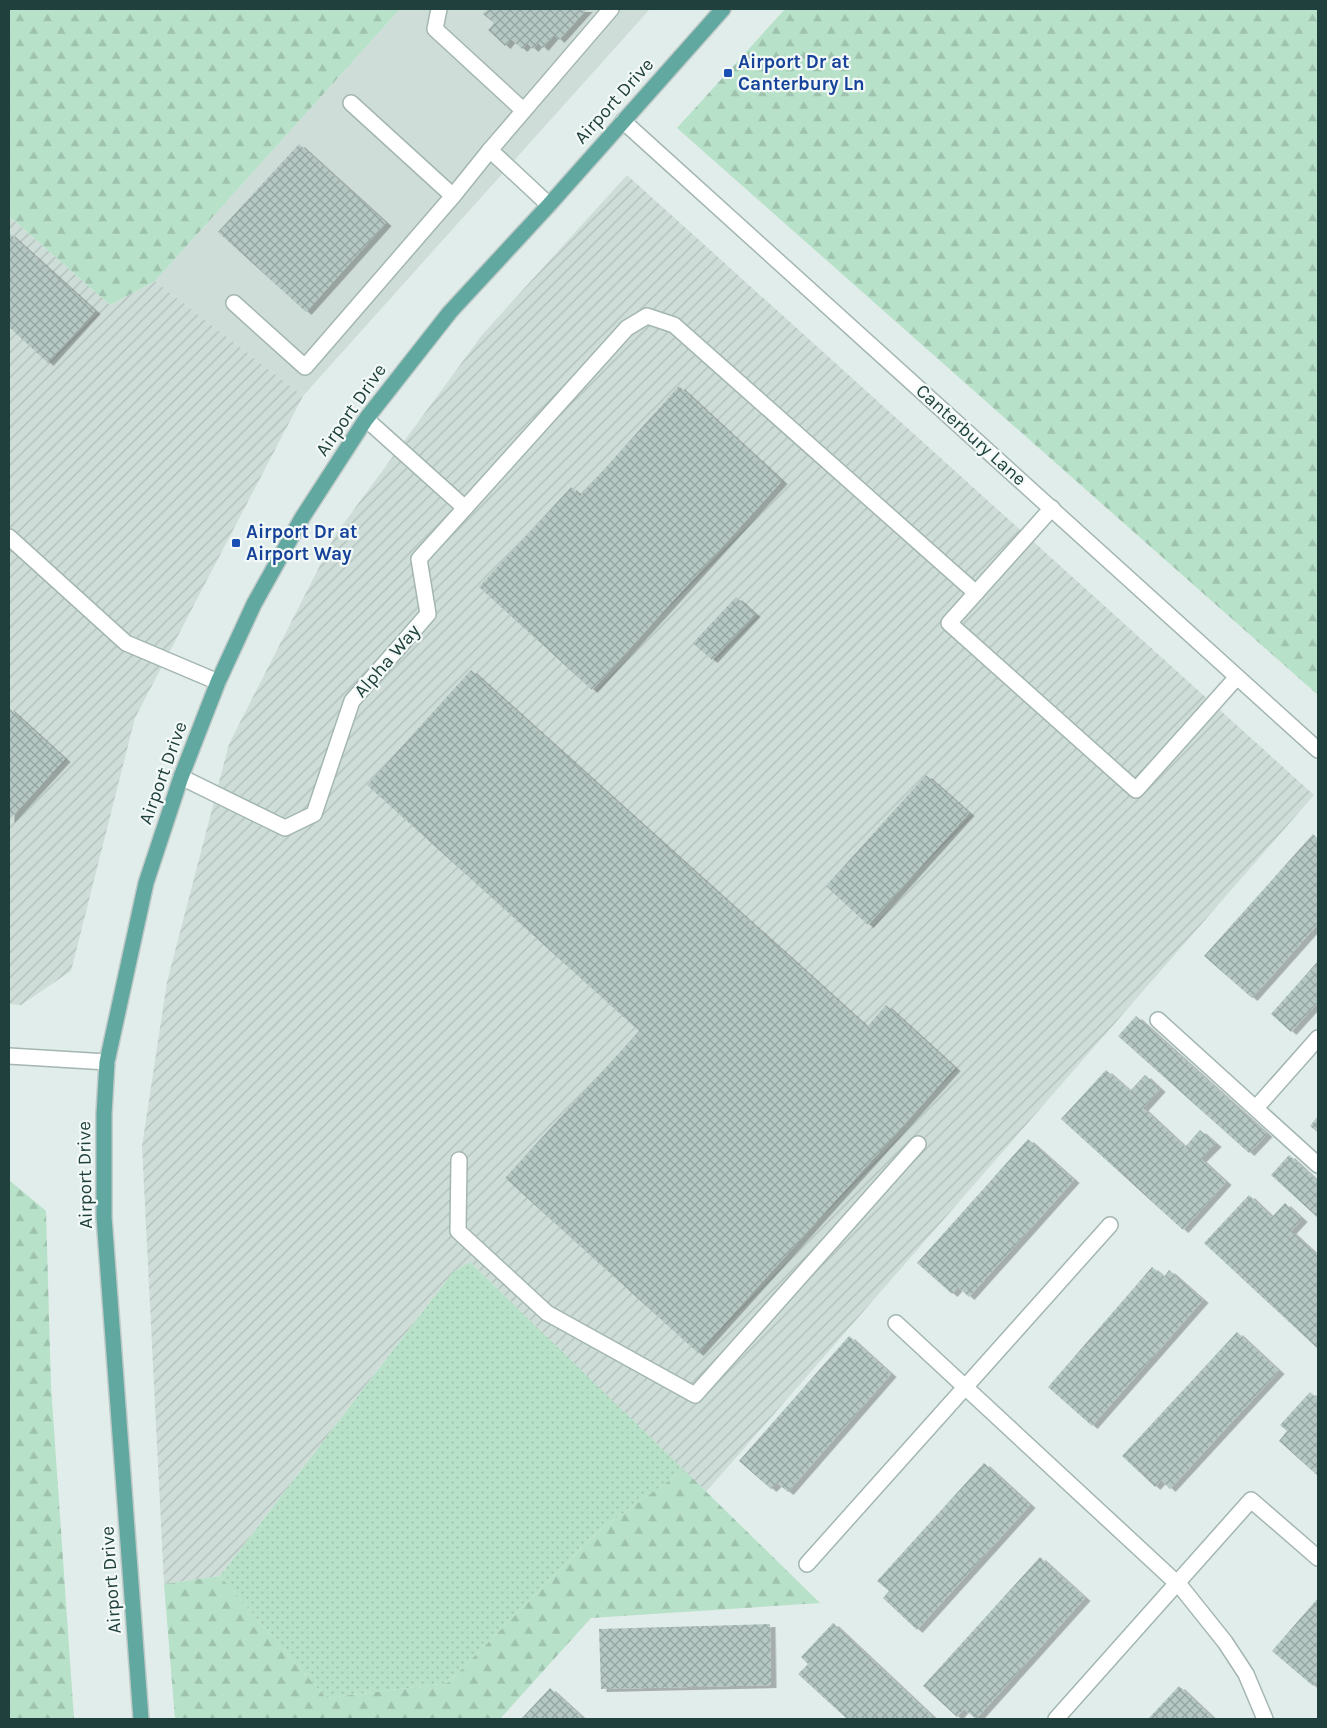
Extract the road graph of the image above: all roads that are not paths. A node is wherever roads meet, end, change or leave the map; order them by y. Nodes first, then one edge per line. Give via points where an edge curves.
1 (439, 9) edge
2 (611, 9) edge
3 (723, 9) edge
4 (351, 103) dead end
5 (523, 110) junction
6 (623, 121) junction
7 (490, 150) junction
8 (453, 196) junction
9 (549, 205) junction
10 (234, 303) dead end
11 (366, 419) junction
12 (465, 508) junction
13 (1052, 508) junction
14 (9, 537) edge
15 (976, 593) junction
16 (1237, 677) junction
17 (218, 682) junction
18 (1318, 750) edge
19 (181, 777) junction
20 (1158, 1020) dead end
21 (1318, 1038) edge
22 (9, 1056) edge
23 (107, 1062) junction
24 (1256, 1108) junction
25 (918, 1144) dead end
26 (459, 1160) dead end
27 (1318, 1165) edge
28 (1110, 1225) dead end
29 (896, 1323) dead end
30 (965, 1387) junction
31 (1318, 1558) edge
32 (807, 1564) dead end
33 (1177, 1584) junction
34 (141, 1719) edge
35 (1056, 1719) edge
36 (1265, 1719) edge

1 - 5 street via 435,29
2 - 5 street
3 - 6 main road, Airport Drive
4 - 8 street
5 - 7 street
6 - 9 main road, Airport Drive
6 - 13 street, Canterbury Lane
7 - 8 street
7 - 9 street
8 - 10 street via 305,366
9 - 11 main road, Airport Drive via 450,312
11 - 12 street
11 - 17 main road, Airport Drive via 302,518 254,604
12 - 15 street via 627,328 647,316 674,325
12 - 19 street, Alpha Way via 419,559 428,614 352,701 314,814 285,828
13 - 15 street
13 - 16 street, Canterbury Lane
14 - 17 street via 126,643
15 - 16 street via 949,623 1136,790
16 - 18 street, Canterbury Lane
17 - 19 main road, Airport Drive
19 - 23 main road, Airport Drive via 146,883
20 - 24 street
21 - 24 street
22 - 23 street
23 - 34 main road, Airport Drive via 104,1217
24 - 27 street
25 - 26 street via 695,1395 547,1313 458,1231
28 - 30 street
29 - 30 street
30 - 32 street
30 - 33 street
31 - 33 street via 1251,1500
33 - 35 street
33 - 36 street via 1226,1642 1246,1674

